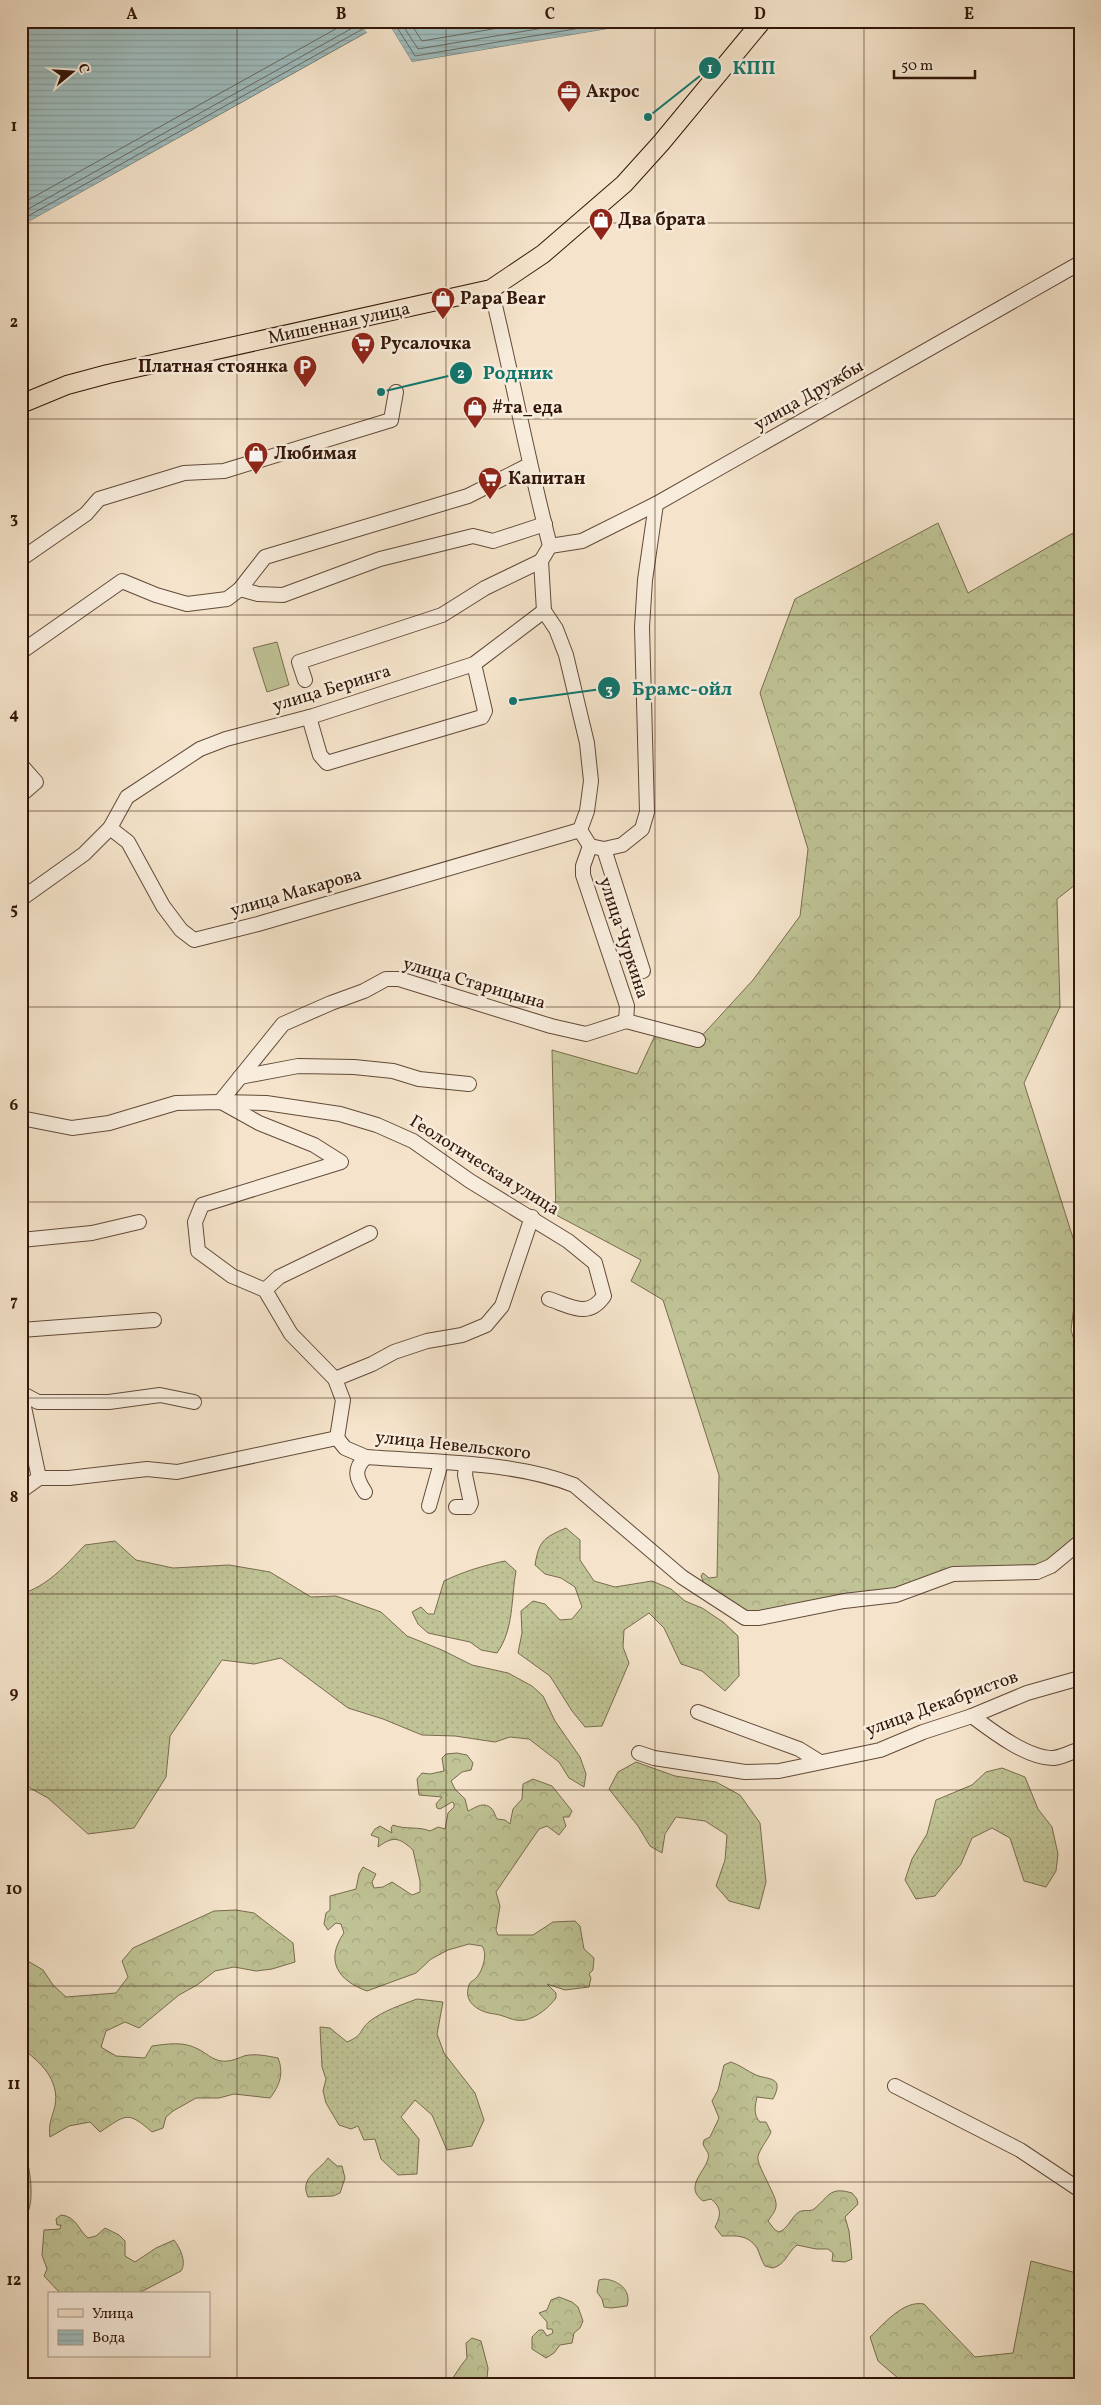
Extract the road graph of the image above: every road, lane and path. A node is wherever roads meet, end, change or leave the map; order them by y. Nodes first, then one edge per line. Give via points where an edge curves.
1 (762, 21) edge
2 (1080, 263) edge
3 (491, 290) junction
4 (396, 392) dead end
5 (21, 404) edge
6 (529, 465) junction
7 (656, 504) junction
8 (545, 524) junction
9 (550, 546) junction
10 (21, 559) edge
11 (541, 561) junction
12 (240, 589) junction
13 (544, 611) junction
14 (21, 652) edge
15 (474, 664) junction
16 (305, 680) dead end
17 (309, 717) junction
18 (21, 765) edge
19 (21, 795) edge
20 (110, 828) junction
21 (580, 830) junction
22 (590, 846) junction
23 (604, 849) junction
24 (21, 899) edge
25 (643, 971) dead end
26 (626, 1021) junction
27 (698, 1040) dead end
28 (240, 1077) junction
29 (469, 1084) dead end
30 (220, 1102) junction
31 (21, 1118) edge
32 (532, 1217) junction
33 (139, 1222) dead end
34 (370, 1233) dead end
35 (21, 1240) edge
36 (265, 1290) junction
37 (549, 1299) dead end
38 (154, 1320) dead end
39 (21, 1330) edge
40 (336, 1379) junction
41 (21, 1393) edge
42 (194, 1402) dead end
43 (337, 1438) junction
44 (366, 1457) junction
45 (441, 1463) junction
46 (466, 1465) junction
47 (39, 1478) junction
48 (21, 1491) edge
49 (365, 1492) dead end
50 (428, 1506) dead end
51 (456, 1507) dead end
52 (1080, 1542) edge
53 (1080, 1678) edge
54 (698, 1712) dead end
55 (972, 1716) junction
56 (1080, 1749) edge
57 (639, 1753) dead end
58 (820, 1762) junction
59 (895, 2086) dead end
60 (1080, 2190) edge

1 - 3 main road, Мишенная улица via 662,143 624,184 543,254
2 - 7 street, улица Дружбы
3 - 5 main road, Мишенная улица via 108,374
3 - 6 street
4 - 10 street via 391,420 224,471 184,473 99,499 86,514
6 - 8 street
6 - 12 street via 468,496 265,557
7 - 9 street, улица Дружбы via 582,541
7 - 23 street via 642,627 647,812 642,829 622,845
8 - 9 street
8 - 12 street via 493,541 473,536 380,559 283,595
9 - 11 street
11 - 13 street
11 - 16 street via 485,588 442,615 299,662
12 - 14 street via 227,599 187,604 122,581
13 - 15 street, улица Беринга
13 - 21 street via 556,629 566,655 587,743 591,781
15 - 17 street, улица Беринга
15 - 17 street via 484,711 482,717 327,763 320,755
17 - 20 street, улица Беринга via 200,749 127,797
18 - 19 street via 36,782
20 - 21 street, улица Макарова via 128,842 163,906 181,930 194,940
20 - 24 street via 84,854
21 - 22 street
22 - 23 street
22 - 26 street, улица Чуркина via 583,875 627,1006
23 - 25 street
26 - 27 street
26 - 28 street, улица Старицына via 586,1034 399,979 386,979 283,1024
28 - 29 street via 298,1066 317,1066 393,1071 419,1079
28 - 30 street, улица Старицына
30 - 31 street, Геологическая улица via 176,1103 110,1124 72,1128
30 - 32 street, Геологическая улица via 266,1103 331,1113 377,1125 413,1141 470,1181
30 - 36 street via 259,1123 314,1145 341,1162 202,1205 195,1222 198,1251 232,1276
32 - 37 street, Геологическая улица via 568,1240 594,1263 604,1296 597,1306 587,1310
32 - 40 street via 502,1306 486,1325 462,1335 426,1341 394,1352
33 - 35 street via 92,1233
34 - 36 street via 279,1276
36 - 40 street via 291,1334
38 - 39 street
40 - 43 street via 342,1400
41 - 42 street via 38,1402 109,1402 160,1395
41 - 47 street
43 - 44 street, улица Невельского via 345,1448
43 - 47 street via 177,1472 147,1469 70,1478
44 - 45 street, улица Невельского
44 - 49 street via 358,1464 356,1476
45 - 46 street, улица Невельского
45 - 50 street
46 - 51 street via 471,1503
46 - 52 street, улица Невельского via 513,1469 574,1485 682,1577 745,1618 896,1595 953,1574 1041,1572
47 - 48 street
53 - 55 street, улица Декабристов via 1027,1692
54 - 58 street via 799,1749
55 - 56 street via 1018,1747 1038,1755 1054,1758
55 - 58 street, улица Декабристов via 880,1750
57 - 58 street, улица Декабристов via 753,1773
59 - 60 street via 1020,2150

